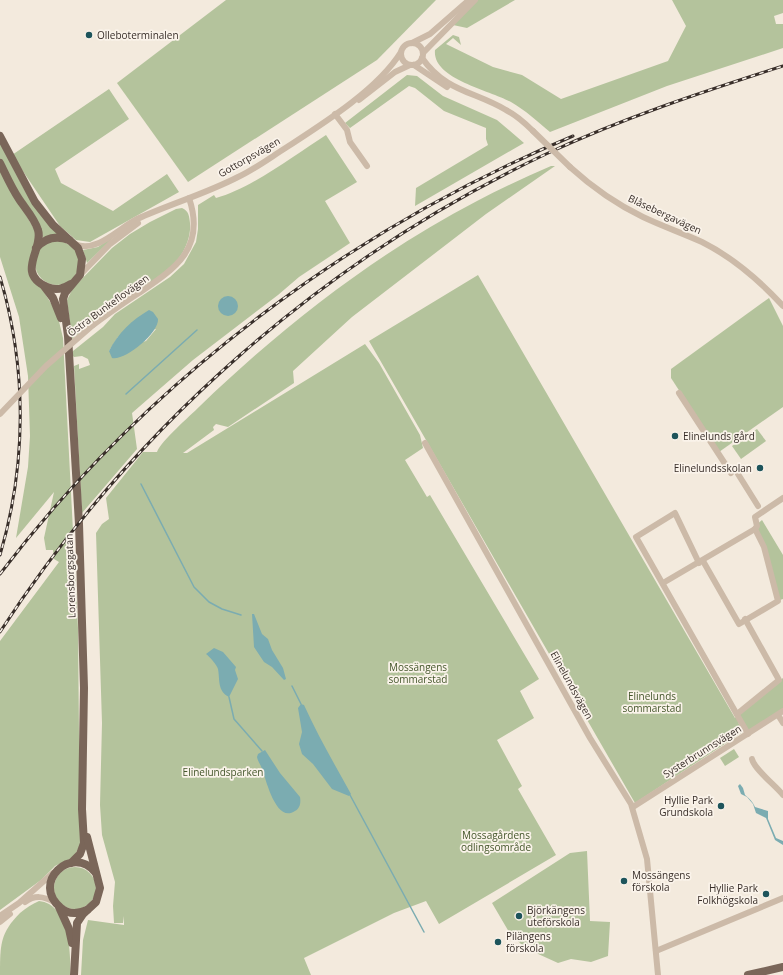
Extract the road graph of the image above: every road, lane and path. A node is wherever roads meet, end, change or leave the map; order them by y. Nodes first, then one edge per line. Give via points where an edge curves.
1 (469, 0) edge
2 (475, 0) edge
3 (412, 43) junction
4 (401, 52) junction
5 (422, 55) junction
6 (412, 65) junction
7 (480, 99) junction
8 (347, 106) junction
9 (335, 114) junction
10 (0, 136) edge
11 (0, 163) edge
12 (367, 166) dead end
13 (189, 198) junction
14 (167, 206) junction
15 (71, 242) junction
16 (36, 249) junction
17 (80, 275) junction
18 (73, 283) junction
19 (44, 285) junction
20 (783, 306) edge
21 (69, 355) junction
22 (679, 393) dead end
23 (0, 414) edge
24 (425, 443) dead end
25 (783, 498) edge
26 (758, 506) dead end
27 (755, 529) junction
28 (701, 562) junction
29 (663, 583) junction
30 (745, 619) junction
31 (780, 713) edge
32 (737, 714) junction
33 (783, 723) edge
34 (748, 734) junction
35 (752, 760) dead end
36 (783, 795) edge
37 (83, 796) junction
38 (633, 807) junction
39 (71, 863) junction
40 (56, 871) junction
41 (96, 875) junction
42 (783, 898) edge
43 (57, 904) junction
44 (87, 910) junction
45 (0, 916) edge
46 (0, 922) edge
47 (656, 951) junction
48 (783, 967) edge
49 (74, 971) edge
50 (658, 975) edge
51 (748, 975) edge

1 - 3 street, Gottorpsvägen via 441,25
2 - 5 street, Gottorpsvägen
3 - 4 street, Gottorpsvägen via 405,46
3 - 5 street via 419,46
4 - 6 street via 403,60
4 - 8 street, Gottorpsvägen via 388,69
5 - 6 street, Gottorpsvägen
5 - 7 street, Blåsebergavägen via 432,70 446,82
6 - 7 street, Blåsebergavägen via 443,85
6 - 8 street, Gottorpsvägen via 395,72 368,94
7 - 20 street, Blåsebergavägen, bridge via 507,110 595,189 642,216 702,242 730,259
8 - 9 street, Gottorpsvägen
9 - 12 street
9 - 13 street, Gottorpsvägen via 254,169
10 - 15 main road via 35,202 53,225
11 - 16 main road, Lorensborgsgatan via 38,230 39,241
13 - 14 street, Gottorpsvägen
13 - 23 street, Östra Bunkeflovägen, bridge via 194,230 191,244 183,258 161,279 94,326 46,366
14 - 15 street, Gottorpsvägen via 135,220 92,246
14 - 17 street, Gottorpsvägen via 122,234
15 - 16 main road via 50,238
15 - 17 main road via 81,254
16 - 19 main road, Lorensborgsgatan via 32,258 32,268 36,278
17 - 18 main road, Lorensborgsgatan
18 - 19 main road via 61,289 52,289
18 - 21 main road, Lorensborgsgatan via 63,300
19 - 21 main road, Lorensborgsgatan via 60,314
21 - 37 main road, Lorensborgsgatan via 84,688
22 - 26 street
24 - 38 street, Elinelundsvägen via 590,738
25 - 27 street via 755,516
27 - 28 street
27 - 30 street via 764,547 778,601
28 - 29 street
28 - 29 street via 674,513 636,537
28 - 30 street via 738,624
29 - 32 street
30 - 32 street via 779,680
31 - 33 street
31 - 34 street, Systerbrunnsvägen
32 - 34 street
34 - 38 street, Systerbrunnsvägen
35 - 36 street
37 - 39 main road, Lorensborgsgatan via 83,850
37 - 41 main road, Lorensborgsgatan via 87,839
38 - 47 street, Elinelundsvägen via 647,859
39 - 40 main road, Lorensborgsgatan
39 - 41 main road via 86,865
40 - 43 main road, Lorensborgsgatan via 50,885 51,894
40 - 45 street
41 - 44 main road, Lorensborgsgatan via 100,882 100,893 96,902
42 - 47 street
43 - 44 main road via 73,913
43 - 46 street via 42,897 33,898
43 - 49 main road, Lorensborgsgatan via 71,937
44 - 49 main road, Lorensborgsgatan via 79,918 75,928
47 - 50 street, Elinelundsvägen
48 - 51 main road

